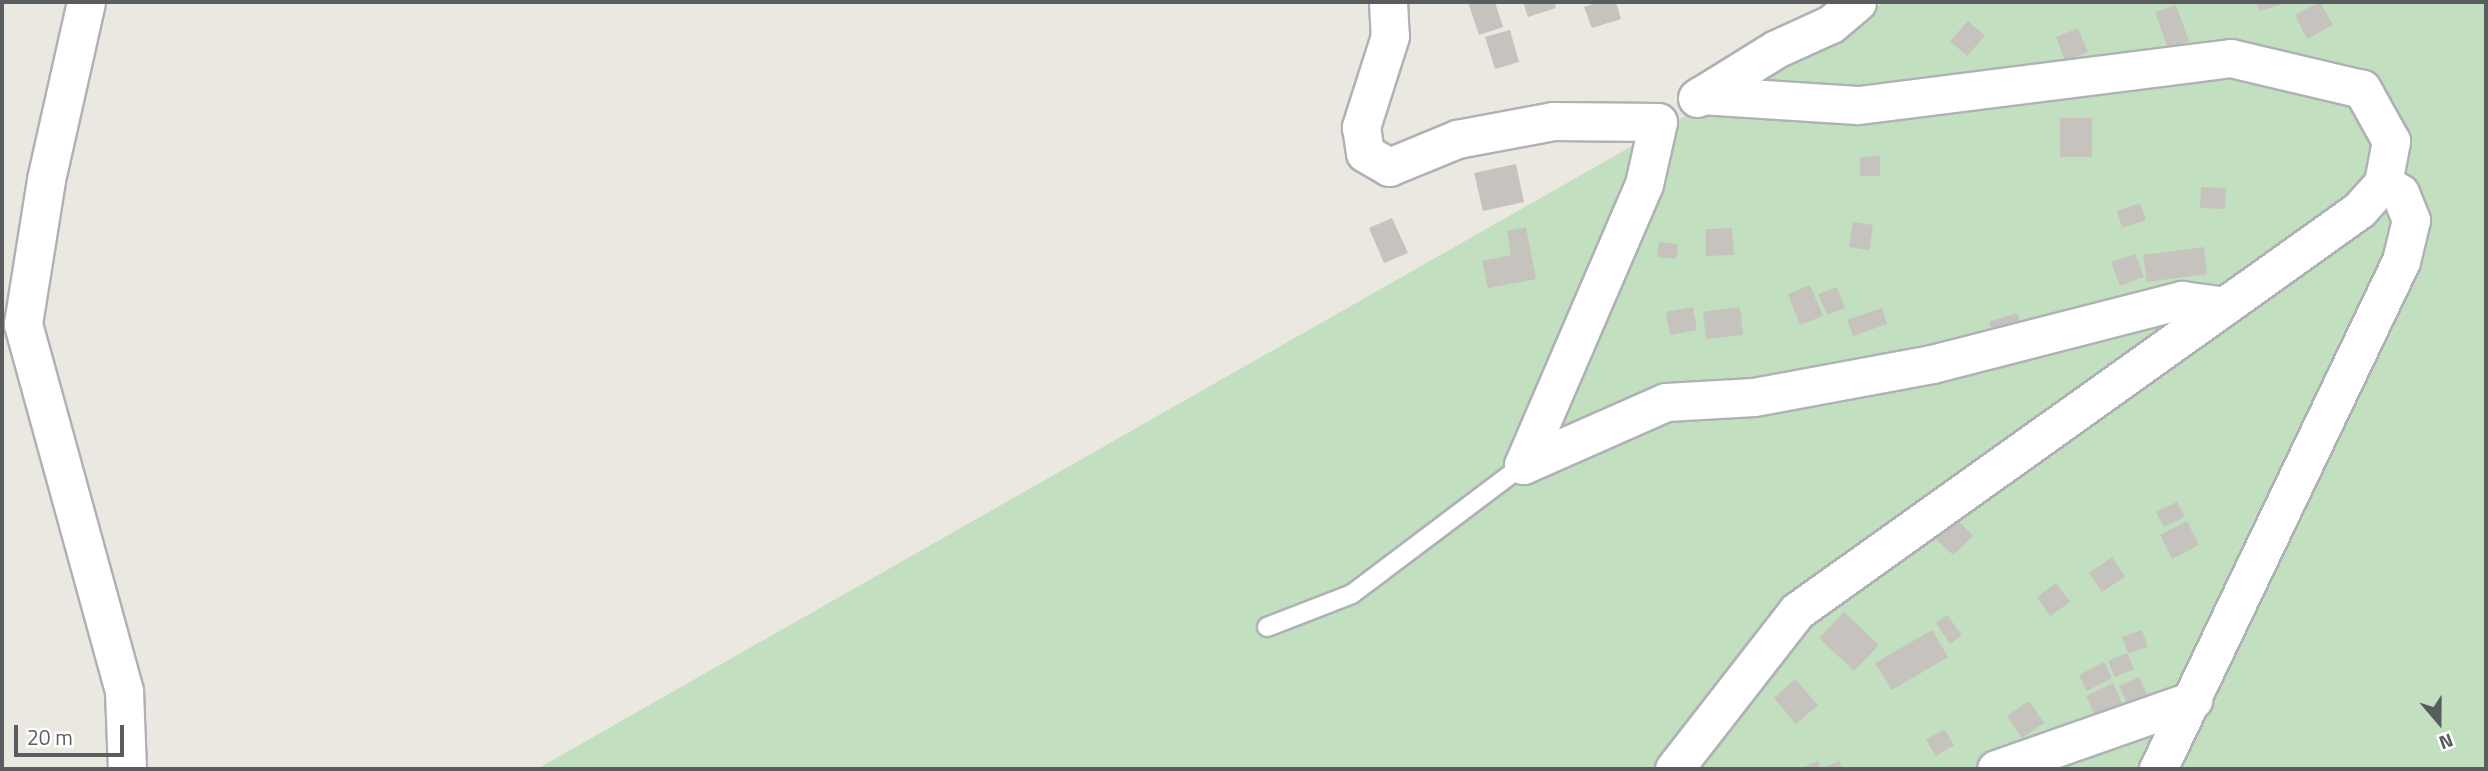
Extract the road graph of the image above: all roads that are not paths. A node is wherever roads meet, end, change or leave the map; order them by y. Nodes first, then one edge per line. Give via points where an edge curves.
1 (86, 2) edge
2 (1407, 2) edge
3 (1857, 2) edge
4 (1389, 19) edge
5 (1701, 95) junction
6 (1658, 122) junction
7 (2383, 183) junction
8 (2225, 306) junction
9 (1523, 465) junction
10 (1267, 627) dead end
11 (2193, 700) junction
12 (127, 769) edge
13 (1674, 769) edge
14 (1996, 769) edge
15 (2158, 769) edge

1 - 12 street via 46,180 23,324 124,691
2 - 4 street
3 - 5 street via 1831,24 1776,50
4 - 6 street via 1361,127 1365,153 1389,167 1457,139 1553,121
5 - 6 street
5 - 7 street via 1857,105 2231,58 2362,89 2391,141
6 - 9 street via 1644,184
7 - 8 street via 2359,210
7 - 11 street via 2400,193 2411,220 2401,261
8 - 9 street via 2182,300 1932,365 1754,397 1666,402
8 - 13 street via 1797,611
9 - 10 lane via 1352,594
11 - 14 street
11 - 15 street

